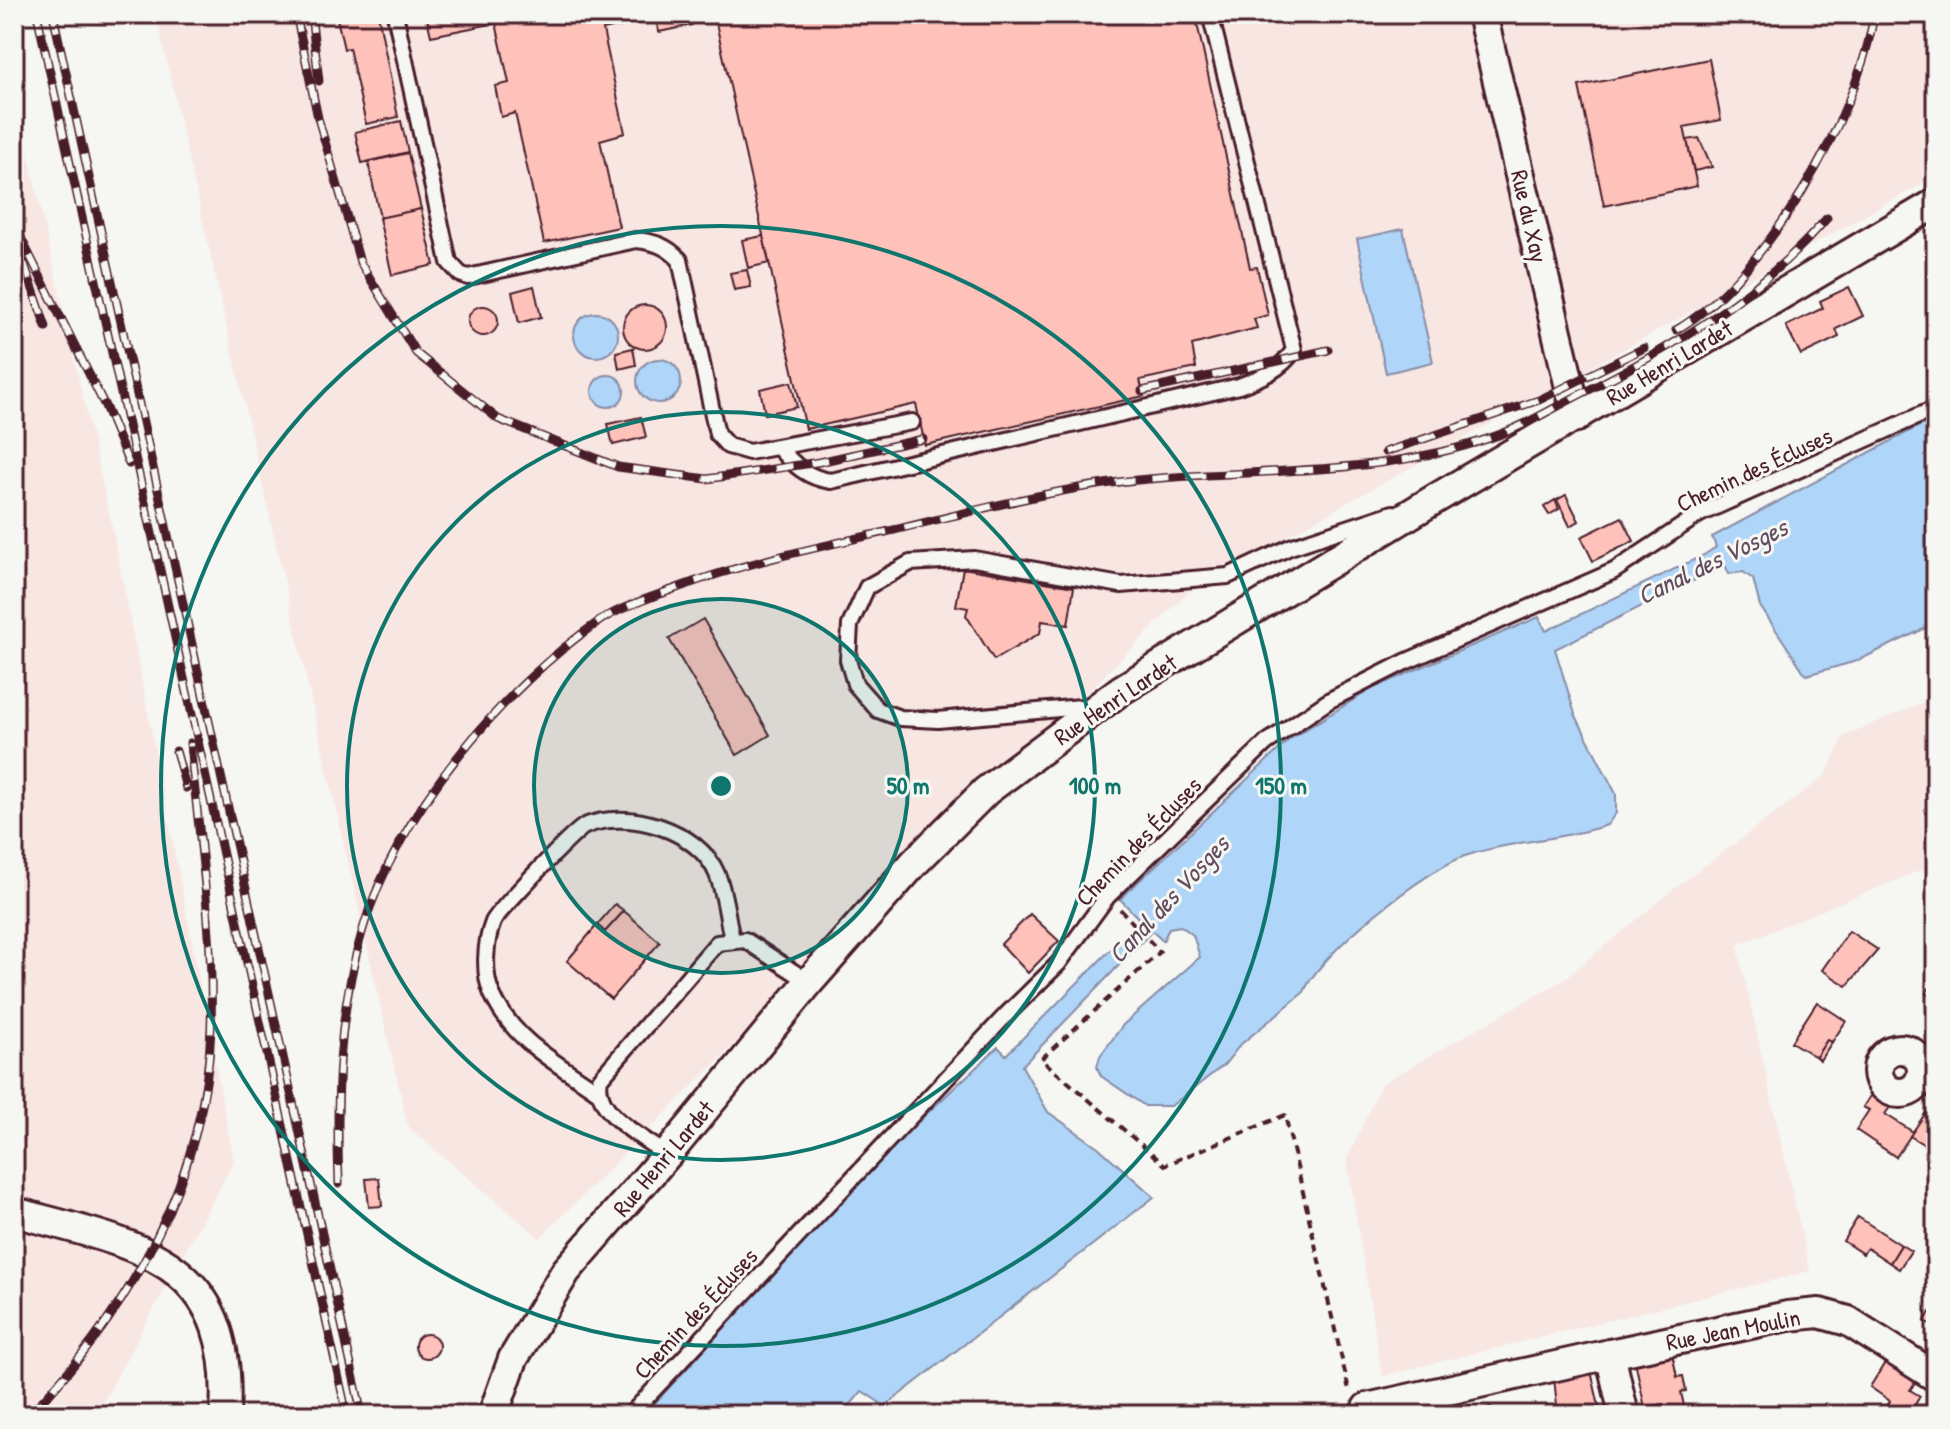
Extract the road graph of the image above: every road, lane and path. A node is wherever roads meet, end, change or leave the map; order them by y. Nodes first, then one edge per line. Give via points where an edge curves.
1 (395, 14) edge
2 (1210, 14) edge
3 (1482, 14) edge
4 (1936, 203) edge
5 (1936, 408) edge
6 (1577, 417) junction
7 (912, 422) dead end
8 (778, 447) junction
9 (1435, 499) junction
10 (1102, 705) junction
11 (1134, 922) dead end
12 (732, 939) junction
13 (809, 982) junction
14 (597, 1091) junction
15 (667, 1155) junction
16 (14, 1212) edge
17 (1610, 1354) junction
18 (1936, 1377) edge
19 (1365, 1411) edge
20 (225, 1415) edge
21 (493, 1415) edge
22 (630, 1415) edge
23 (1624, 1415) edge

1 - 8 lane via 449,262 468,277 636,240 670,249 680,260 717,434 739,451
2 - 8 lane via 1294,350 1288,359 1239,386 831,481 815,479
3 - 6 street, Rue du Xay
4 - 6 street, Rue Henri Lardet
5 - 22 lane, Chemin des Écluses via 1700,514 1614,571 1330,700 1266,743 1107,897 1058,964
6 - 9 street, Rue Henri Lardet
7 - 8 lane
9 - 10 street, Rue Henri Lardet
9 - 10 lane via 1290,547 1228,576 1121,585 974,559 910,563 867,587 850,625 848,660 855,684 878,710 900,718 938,720
10 - 13 street, Rue Henri Lardet via 986,791
11 - 19 path via 1160,952 1041,1059 1165,1165 1285,1115 1351,1398
12 - 13 lane via 745,940
12 - 14 lane via 717,943 600,1079
12 - 14 lane via 717,874 706,856 684,837 637,821 607,819 582,826 494,919 486,947 490,991 515,1034
13 - 15 street, Rue Henri Lardet
14 - 15 lane via 603,1104
15 - 21 street, Rue Henri Lardet via 566,1271 513,1359
16 - 20 street via 129,1245 175,1268 199,1292 221,1337
17 - 18 street, Rue Jean Moulin via 1819,1313 1848,1321
17 - 19 street, Rue Jean Moulin
17 - 23 street

